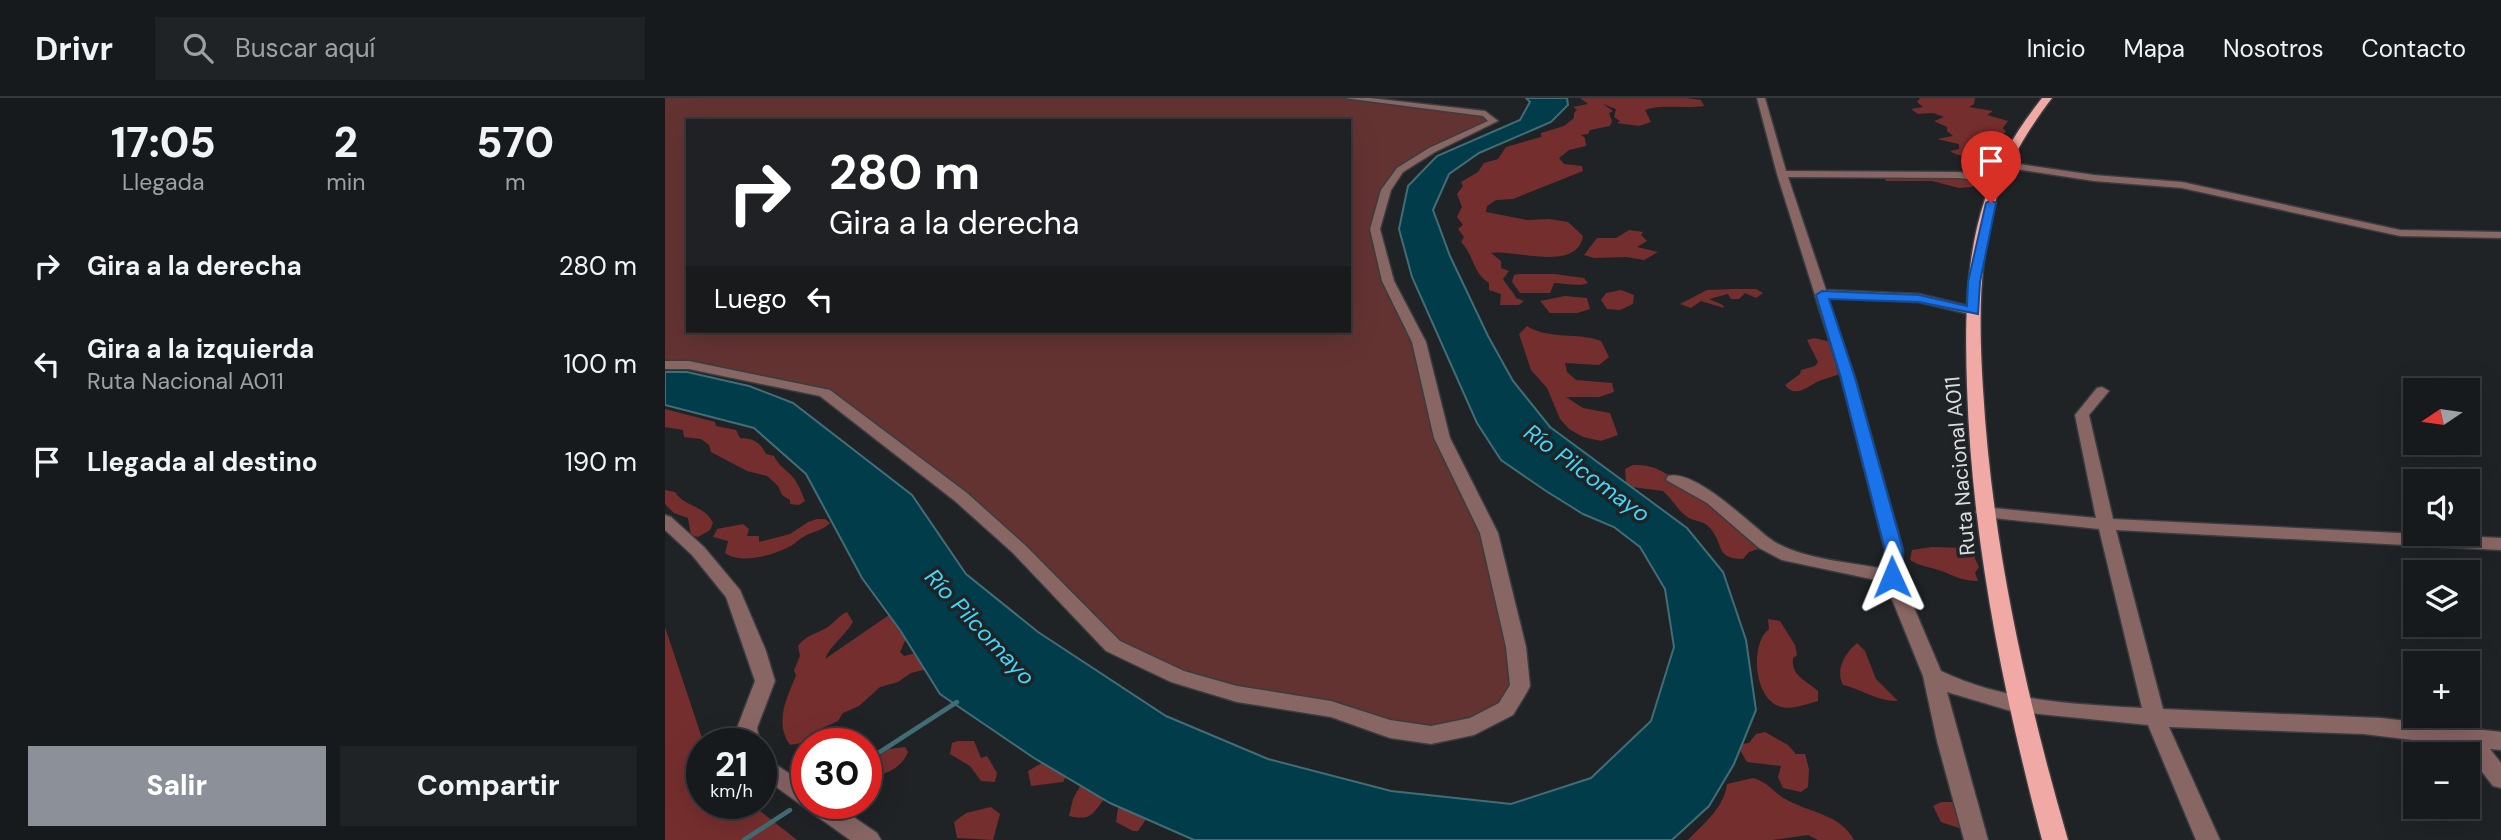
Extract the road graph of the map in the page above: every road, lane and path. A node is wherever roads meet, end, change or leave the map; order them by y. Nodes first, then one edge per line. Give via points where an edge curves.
1 (1348, 98) edge
2 (1761, 98) edge
3 (2047, 98) edge
4 (2001, 172) junction
5 (1782, 174) junction
6 (2501, 235) edge
7 (1822, 295) junction
8 (1973, 311) junction
9 (665, 365) edge
10 (2102, 391) dead end
11 (1674, 481) dead end
12 (1983, 512) junction
13 (665, 522) edge
14 (2106, 524) junction
15 (2501, 544) edge
16 (1892, 577) junction
17 (1933, 676) junction
18 (2018, 706) junction
19 (2155, 718) junction
20 (747, 728) edge
21 (2470, 740) junction
22 (2501, 741) edge
23 (2501, 779) edge
24 (838, 819) edge
25 (869, 840) edge
26 (1976, 840) edge
27 (2055, 840) edge
28 (2207, 840) edge

1 - 9 street via 1485,114 1494,121 1400,170 1386,190 1374,229 1388,281 1419,341 1442,438 1489,533 1516,647 1520,686 1506,709 1474,726 1431,735 1390,729 1331,709 1237,694 1178,677 1113,646 961,497 825,393 688,365
2 - 5 street
3 - 4 main road, Ruta Nacional A011
4 - 5 street
4 - 6 street via 2182,185 2400,233
4 - 8 main road, Ruta Nacional A011 via 1974,282
5 - 7 street
7 - 8 street via 1919,298
7 - 16 street via 1894,550
8 - 12 main road, Ruta Nacional A011
10 - 14 street via 2082,415
11 - 16 street via 1713,499 1765,544 1788,556
12 - 14 street
12 - 18 main road, Ruta Nacional A011
13 - 20 street via 698,551 734,595 765,681
14 - 15 street
14 - 19 street
16 - 17 street
17 - 18 street via 1955,689
17 - 26 street
18 - 19 street
18 - 27 main road, Ruta Nacional A011
19 - 21 street via 2368,725
19 - 28 street
21 - 22 street
21 - 23 street
24 - 25 street

